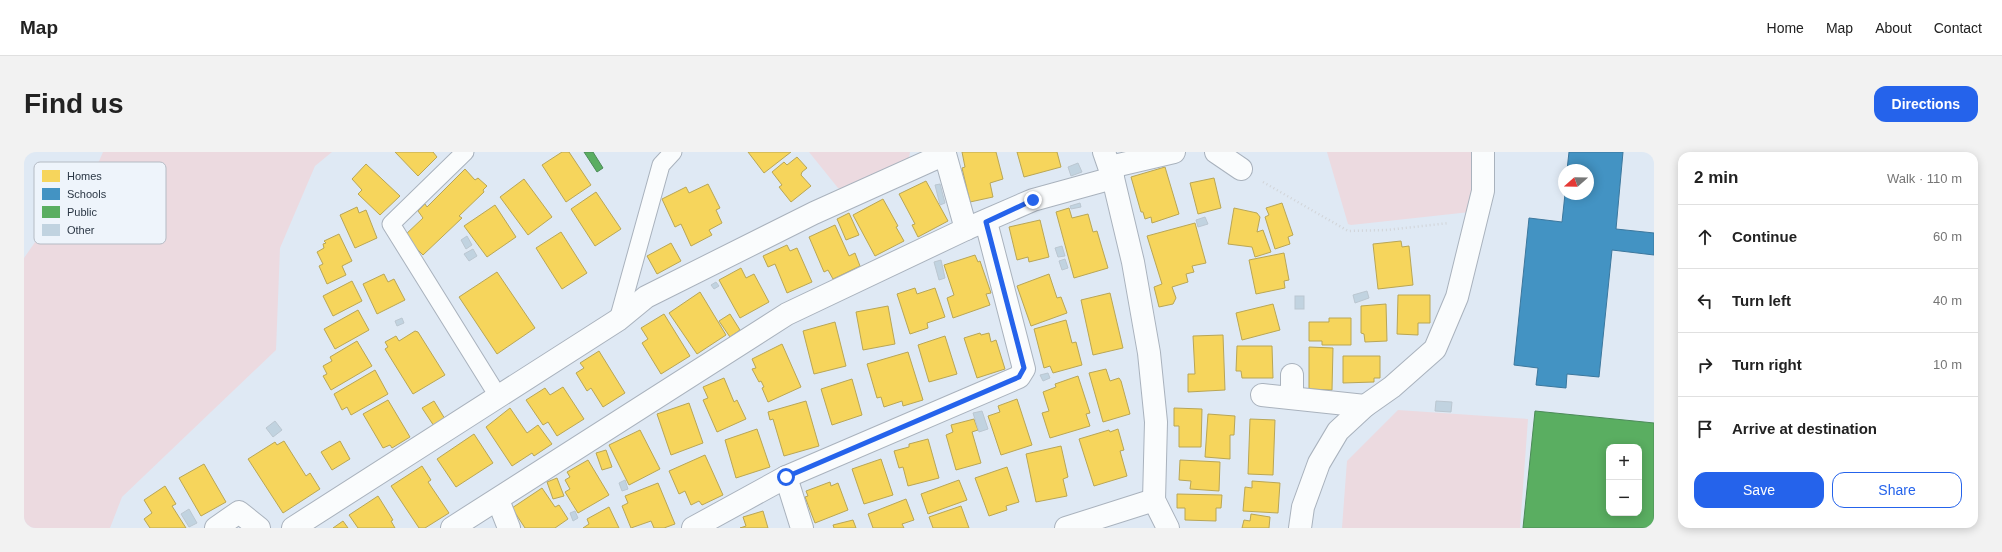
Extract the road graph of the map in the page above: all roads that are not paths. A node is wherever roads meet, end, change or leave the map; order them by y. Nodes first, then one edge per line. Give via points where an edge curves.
1 (465, 152) edge
2 (673, 152) edge
3 (1174, 152) edge
4 (1216, 152) edge
5 (1483, 152) edge
6 (944, 153) edge
7 (1109, 166) edge
8 (1241, 169) road end
9 (976, 225) junction
10 (618, 320) junction
11 (1292, 375) dead end
12 (1262, 395) dead end
13 (498, 396) junction
14 (1292, 398) junction
15 (1365, 406) junction
16 (786, 477) junction
17 (498, 500) junction
18 (1154, 500) junction
19 (216, 528) edge
20 (259, 528) edge
21 (293, 528) edge
22 (452, 528) edge
23 (508, 528) edge
24 (693, 528) edge
25 (802, 528) edge
26 (1066, 528) edge
27 (1168, 528) edge
28 (1300, 528) edge

1 - 13 lane via 390,224
2 - 10 lane via 661,165
3 - 7 street
4 - 8 street
5 - 15 street via 1482,191 1457,297 1435,349 1392,387
6 - 9 street
6 - 10 street via 814,213 646,297
7 - 9 street
7 - 18 street via 1133,262 1149,353 1156,422
9 - 16 street via 1024,368 1019,377
9 - 17 street via 787,314
10 - 13 street
11 - 14 street
12 - 14 street
13 - 21 street
14 - 15 street
15 - 28 street via 1338,431 1319,463 1303,507
16 - 24 street
16 - 25 street
17 - 22 street
17 - 23 street
18 - 26 street
18 - 27 street
19 - 20 street via 239,512

